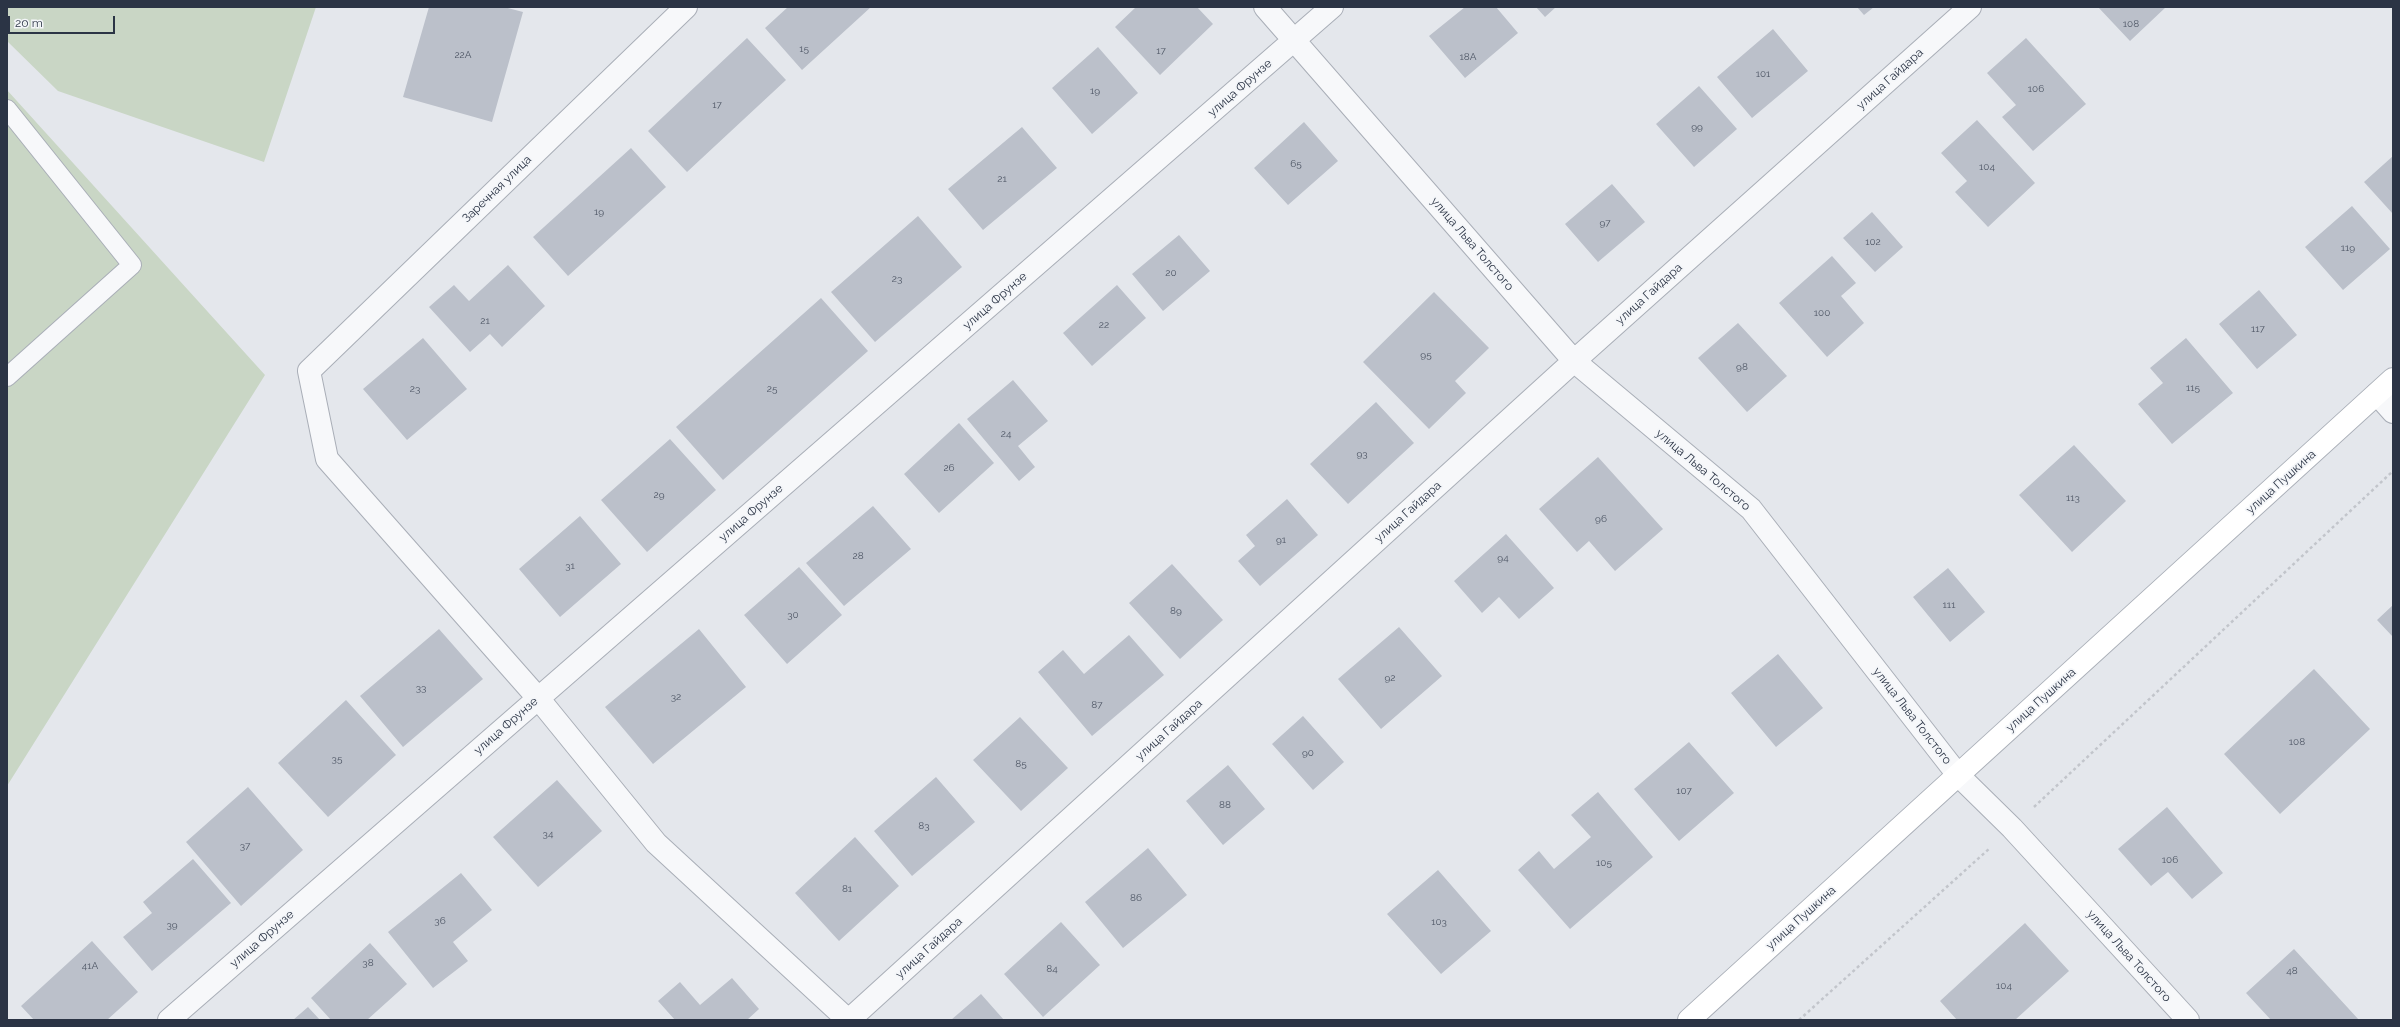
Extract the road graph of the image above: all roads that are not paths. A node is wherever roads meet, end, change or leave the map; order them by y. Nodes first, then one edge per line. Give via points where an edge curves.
1 (686, 7) edge
2 (1265, 7) edge
3 (1332, 7) edge
4 (1970, 7) edge
5 (1295, 40) junction
6 (7, 109) edge
7 (1574, 361) junction
8 (7, 377) edge
9 (2393, 380) edge
10 (2377, 394) junction
11 (2393, 412) edge
12 (538, 698) junction
13 (1958, 775) junction
14 (169, 1020) edge
15 (849, 1020) edge
16 (1688, 1020) edge
17 (2188, 1020) edge

1 - 12 street, Заречная улица via 309,371 327,459
2 - 5 street, улица Льва Толстого
3 - 5 street, улица Фрунзе
4 - 7 street, улица Гайдара
5 - 7 street, улица Льва Толстого
5 - 12 street, улица Фрунзе
6 - 8 lane via 132,265
7 - 13 street, улица Льва Толстого via 1751,509
7 - 15 street, улица Гайдара
9 - 10 street, улица Пушкина
10 - 11 street
10 - 13 street, улица Пушкина
12 - 14 street, улица Фрунзе
12 - 15 street via 656,843
13 - 16 street, улица Пушкина
13 - 17 street, улица Льва Толстого via 2012,828

